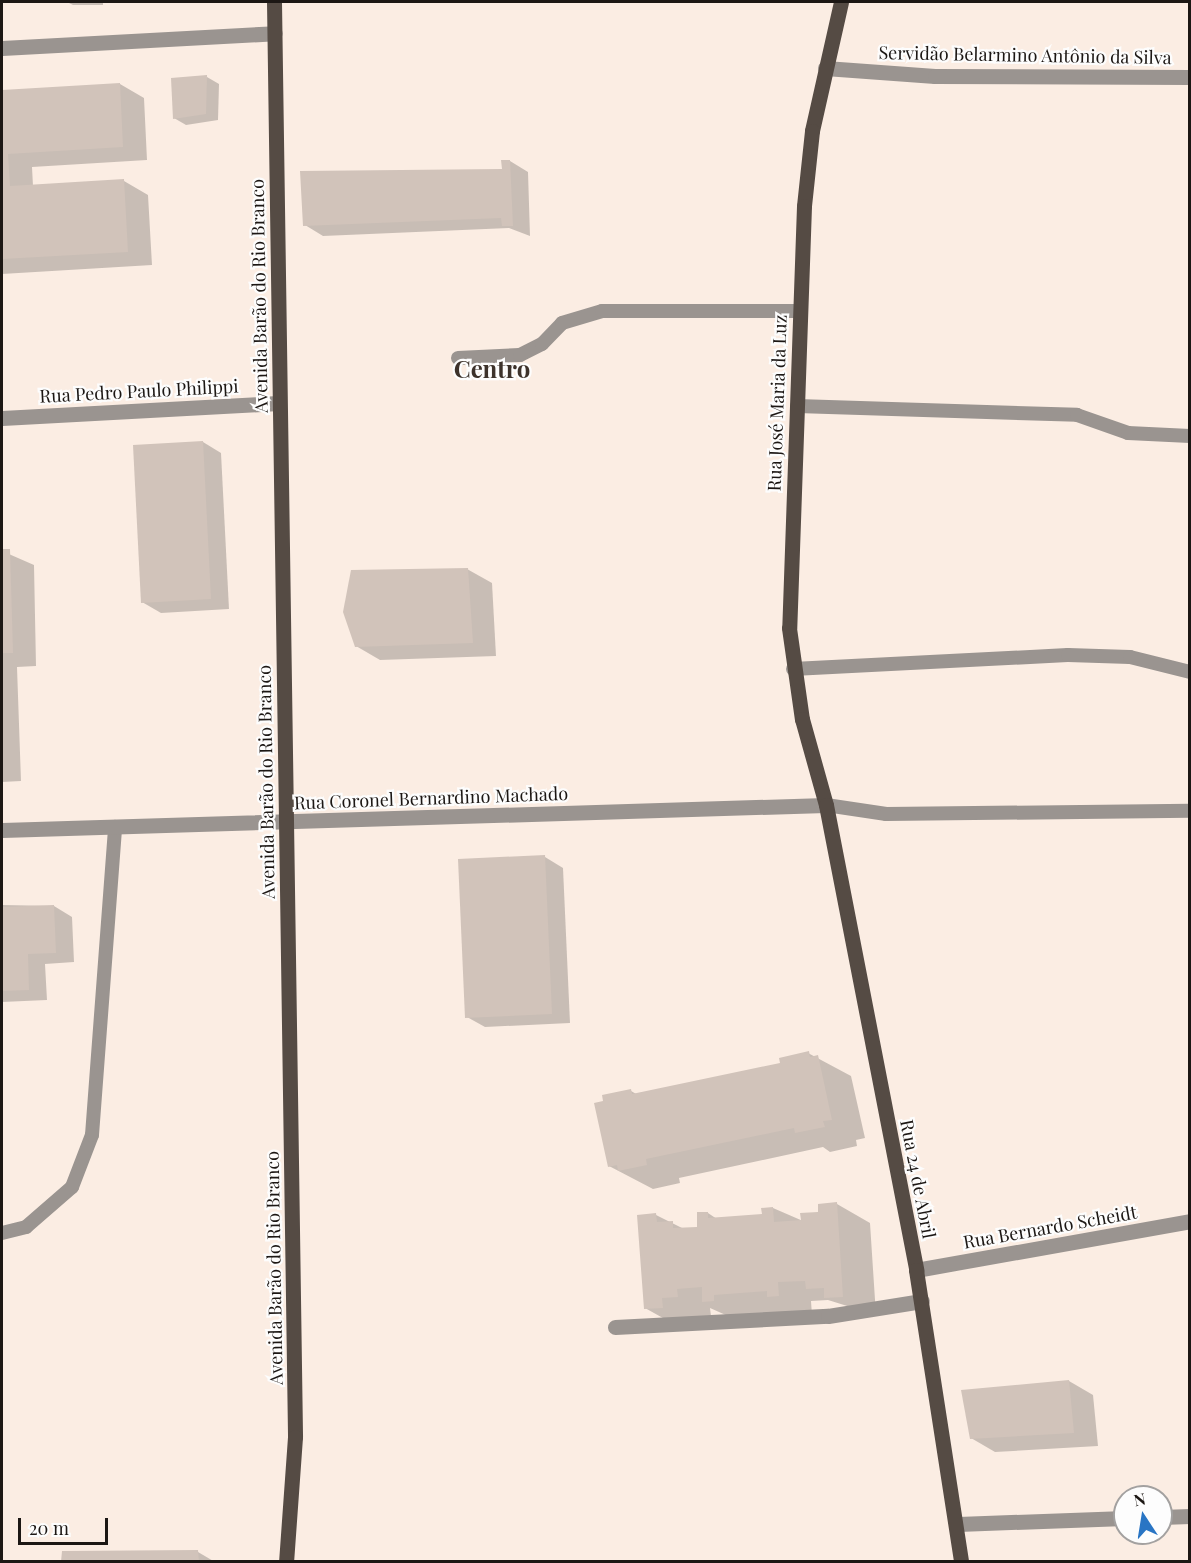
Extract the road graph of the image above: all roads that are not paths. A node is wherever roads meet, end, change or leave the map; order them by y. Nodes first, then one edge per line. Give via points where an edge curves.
1 (274, 2) edge
2 (841, 2) edge
3 (275, 33) junction
4 (2, 48) edge
5 (825, 68) junction
6 (1190, 77) edge
7 (800, 311) junction
8 (458, 358) dead end
9 (279, 403) junction
10 (797, 406) junction
11 (2, 418) edge
12 (1190, 436) edge
13 (793, 669) junction
14 (1188, 675) edge
15 (826, 805) junction
16 (1190, 811) edge
17 (287, 823) junction
18 (115, 827) junction
19 (2, 830) edge
20 (1190, 1221) edge
21 (2, 1233) edge
22 (916, 1270) junction
23 (922, 1302) junction
24 (615, 1327) dead end
25 (1190, 1516) edge
26 (1173, 1517) edge
27 (1113, 1518) edge
28 (958, 1524) junction
29 (286, 1562) edge
30 (961, 1562) edge

1 - 3 main road, Avenida Barão do Rio Branco
2 - 5 main road, Rua José Maria da Luz
3 - 4 street
3 - 9 main road, Avenida Barão do Rio Branco
5 - 6 street, Servidão Belarmino Antônio da Silva via 935,76
5 - 7 main road, Rua José Maria da Luz via 804,206
7 - 8 lane via 602,311 562,323 542,344 520,355
7 - 10 main road, Rua José Maria da Luz
9 - 11 street, Rua Pedro Paulo Philippi
9 - 17 main road, Avenida Barão do Rio Branco
10 - 12 lane via 1077,415 1128,433
10 - 13 main road, Rua José Maria da Luz via 789,560
13 - 14 lane via 1068,656 1130,657
13 - 15 main road, Rua José Maria da Luz
15 - 16 lane via 886,814
15 - 17 street, Rua Coronel Bernardino Machado
15 - 22 main road, Rua 24 de Abril
17 - 18 street, Rua Coronel Bernardino Machado
17 - 29 main road, Avenida Barão do Rio Branco via 296,1437
18 - 19 street, Rua Coronel Bernardino Machado
18 - 21 lane via 93,1135 72,1187 26,1227
20 - 22 street, Rua Bernardo Scheidt
22 - 23 main road, Rua 24 de Abril
23 - 24 street via 828,1316
23 - 28 main road, Rua 24 de Abril
25 - 26 street
27 - 28 street
28 - 30 main road, Rua 24 de Abril

